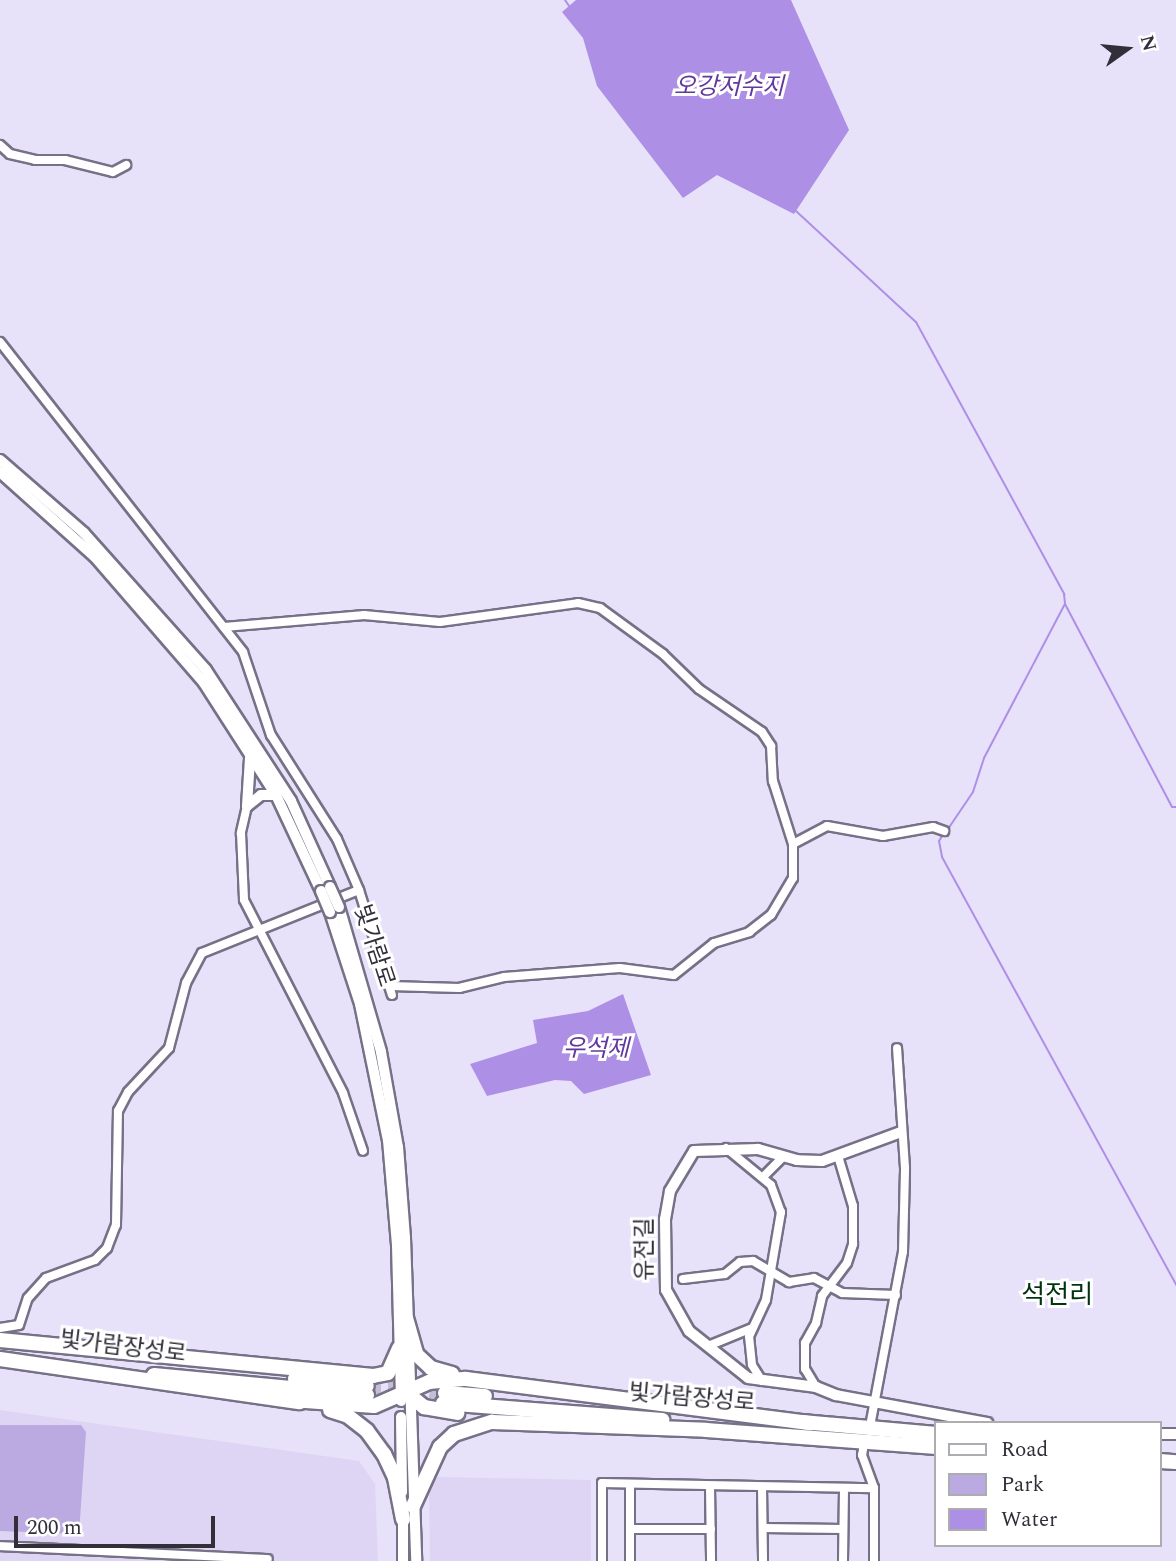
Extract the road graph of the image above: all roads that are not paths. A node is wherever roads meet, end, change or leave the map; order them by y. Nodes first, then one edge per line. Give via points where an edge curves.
1 (0, 145) edge
2 (126, 165) dead end
3 (0, 342) edge
4 (0, 460) edge
5 (0, 472) edge
6 (224, 627) junction
7 (250, 754) junction
8 (276, 795) junction
9 (247, 806) junction
10 (944, 831) dead end
11 (793, 844) junction
12 (326, 889) junction
13 (359, 890) junction
14 (334, 909) junction
15 (257, 933) junction
16 (897, 1048) dead end
17 (901, 1132) junction
18 (726, 1149) junction
19 (363, 1150) dead end
20 (838, 1156) junction
21 (783, 1157) junction
22 (763, 1177) junction
23 (770, 1269) junction
24 (683, 1279) dead end
25 (829, 1287) junction
26 (896, 1295) junction
27 (406, 1318) junction
28 (0, 1328) edge
29 (752, 1328) junction
30 (0, 1340) edge
31 (0, 1346) edge
32 (708, 1346) junction
33 (399, 1349) junction
34 (0, 1357) edge
35 (466, 1379) junction
36 (763, 1382) junction
37 (816, 1387) junction
38 (370, 1391) junction
39 (442, 1392) junction
40 (405, 1394) junction
41 (292, 1400) junction
42 (875, 1403) junction
43 (429, 1409) junction
44 (871, 1421) dead end
45 (976, 1421) edge
46 (534, 1422) junction
47 (811, 1423) junction
48 (934, 1434) edge
49 (864, 1444) dead end
50 (934, 1445) edge
51 (934, 1445) edge
52 (630, 1484) junction
53 (710, 1486) junction
54 (762, 1487) junction
55 (844, 1488) junction
56 (874, 1488) junction
57 (413, 1506) junction
58 (403, 1519) junction
59 (710, 1528) junction
60 (763, 1528) junction
61 (630, 1529) junction
62 (843, 1529) junction
63 (0, 1546) edge
64 (211, 1558) edge
65 (268, 1559) edge
66 (403, 1561) edge
67 (416, 1561) edge
68 (602, 1561) edge
69 (630, 1561) edge
70 (711, 1561) edge
71 (763, 1561) edge
72 (843, 1561) edge
73 (874, 1561) edge

1 - 2 street via 10,154 35,160 65,160 113,172
3 - 6 street
4 - 12 main road, 빛가람로 via 92,541 206,670 291,801
5 - 7 main road, 빛가람로 via 95,557 176,648
6 - 11 street via 364,615 440,622 578,603 600,608 663,654 699,689 762,732 771,746 772,781
6 - 13 street via 243,652 271,735 337,839
7 - 8 main road, 빛가람로
7 - 9 main road via 253,771
8 - 9 main road via 261,795
8 - 12 main road, 빛가람로
9 - 15 street via 241,833 241,873 244,900
10 - 11 street via 933,827 883,836 827,826
11 - 13 street via 793,878 771,915 749,932 714,943 674,975 620,968 503,977 459,988 391,990
12 - 14 main road, 빛가람로, bridge
13 - 15 street
14 - 27 main road, 빛가람로 via 361,972 390,1098 403,1199
14 - 33 main road, 빛가람로 via 380,1088 395,1216
15 - 19 street via 343,1093
15 - 28 street via 202,953 186,983 169,1048 121,1103 116,1126 116,1224 107,1248 96,1260 46,1278 29,1298 19,1325
16 - 17 street
17 - 20 main road, 유전길
17 - 26 street via 905,1209
18 - 21 main road, 유전길 via 758,1149
18 - 22 street
18 - 32 main road, 유전길 via 697,1150 687,1157 670,1191 665,1219 666,1290 689,1331
20 - 21 main road, 유전길 via 814,1161
20 - 25 street via 850,1191 854,1226 848,1263
21 - 22 street
22 - 23 street via 781,1212 777,1254
23 - 24 street via 744,1261 725,1274
23 - 25 street via 784,1281 814,1278
23 - 29 street via 764,1310
25 - 26 street via 848,1294
25 - 37 street via 803,1351 805,1368
26 - 42 street
27 - 35 highway via 416,1354 438,1372
27 - 40 main road, 빛가람로
29 - 32 street
29 - 36 street via 750,1359
30 - 38 highway
31 - 38 highway, 빛가람장성로
32 - 36 main road, 유전길 via 738,1373
33 - 38 highway via 388,1373
33 - 40 main road, 빛가람로
34 - 38 highway, 빛가람장성로
34 - 41 highway via 171,1387
35 - 39 highway
35 - 47 highway
36 - 37 main road, 유전길
37 - 42 main road, 유전길
38 - 40 highway
38 - 40 highway
38 - 41 highway
39 - 40 highway
39 - 43 highway via 426,1395
39 - 47 highway, 빛가람장성로
39 - 50 highway, 빛가람장성로
40 - 43 highway
40 - 57 main road, 빛가람로
40 - 58 main road, 빛가람로
41 - 58 highway via 348,1416 367,1431 395,1478
42 - 44 street
42 - 45 main road, 유전길
43 - 46 highway
46 - 51 highway
46 - 57 highway via 482,1423 454,1434 433,1456
47 - 48 highway, 빛가람장성로
49 - 56 street via 862,1455
52 - 53 street
52 - 61 street
52 - 68 street via 602,1483
53 - 54 street
53 - 59 street
54 - 55 street
54 - 60 street
55 - 56 street
55 - 62 street
56 - 73 street
57 - 67 main road, 빛가람로
58 - 66 main road, 빛가람로
59 - 61 street
59 - 70 street
60 - 62 street
60 - 71 street
61 - 69 street
62 - 72 street
63 - 64 street
64 - 65 street

